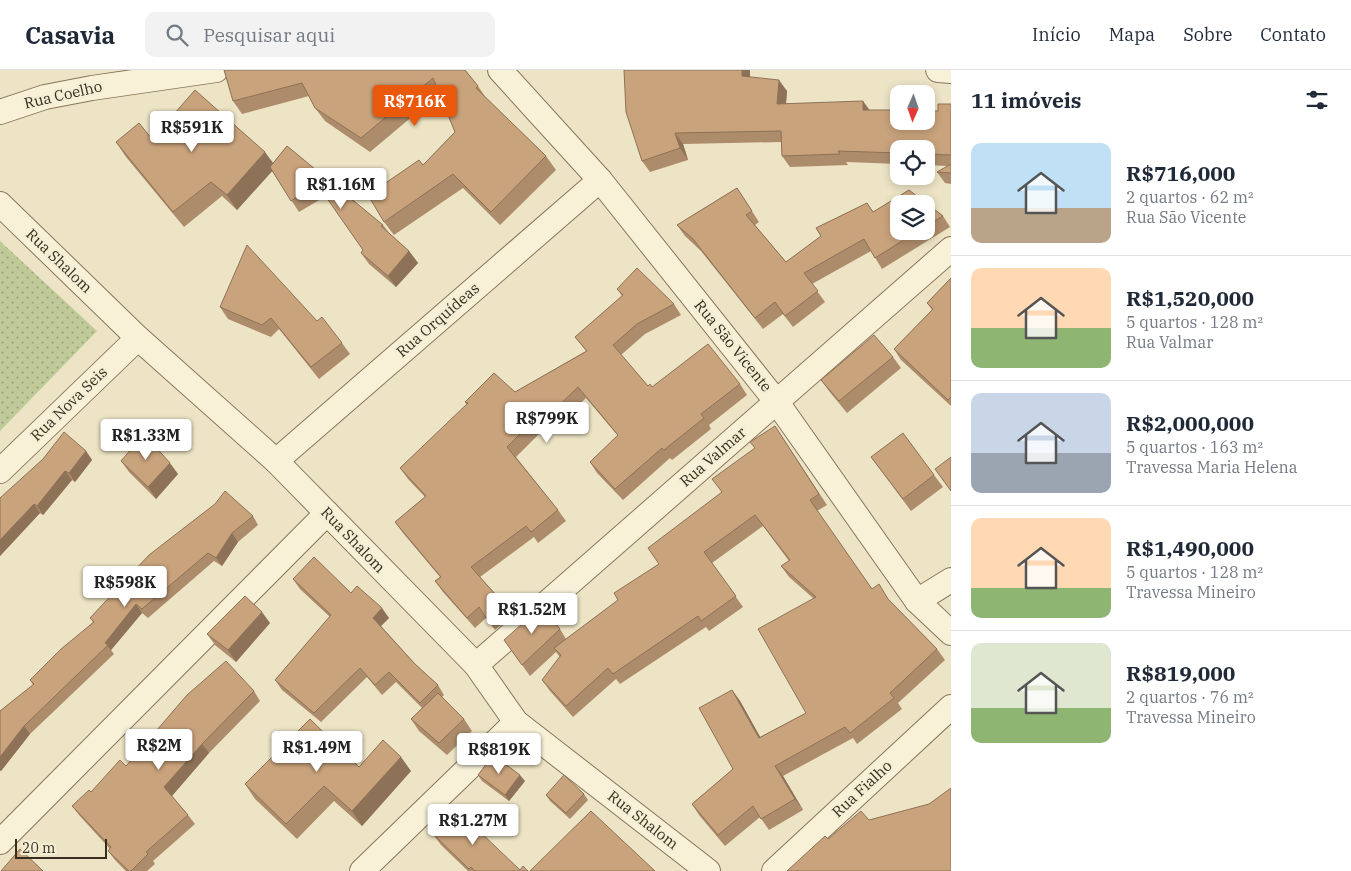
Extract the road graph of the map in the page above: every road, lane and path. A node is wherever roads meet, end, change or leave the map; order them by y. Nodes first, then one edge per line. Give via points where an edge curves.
1 (216, 70) edge
2 (500, 70) edge
3 (938, 70) edge
4 (951, 71) edge
5 (0, 112) edge
6 (600, 180) junction
7 (0, 204) edge
8 (951, 249) edge
9 (138, 338) junction
10 (776, 401) junction
11 (276, 461) junction
12 (0, 471) edge
13 (327, 513) junction
14 (951, 580) edge
15 (917, 601) junction
16 (951, 633) edge
17 (476, 665) junction
18 (951, 706) edge
19 (516, 722) junction
20 (0, 842) edge
21 (362, 871) edge
22 (708, 871) edge
23 (774, 871) edge

1 - 5 street, Rua Coelho via 45,97
2 - 6 street, Rua São Vicente
3 - 4 street
6 - 10 street, Rua São Vicente
6 - 11 street, Rua Orquídeas
7 - 9 street, Rua Shalom
8 - 10 street, Rua Valmar
9 - 11 street, Rua Shalom
9 - 12 street, Rua Nova Seis
10 - 15 street, Rua São Vicente
10 - 17 street, Rua Valmar
11 - 13 street, Rua Shalom
13 - 17 street, Rua Shalom
13 - 20 street
14 - 15 street
15 - 16 street, Rua São Vicente
17 - 19 street, Rua Shalom
18 - 23 street, Rua Fialho
19 - 21 street
19 - 22 street, Rua Shalom

